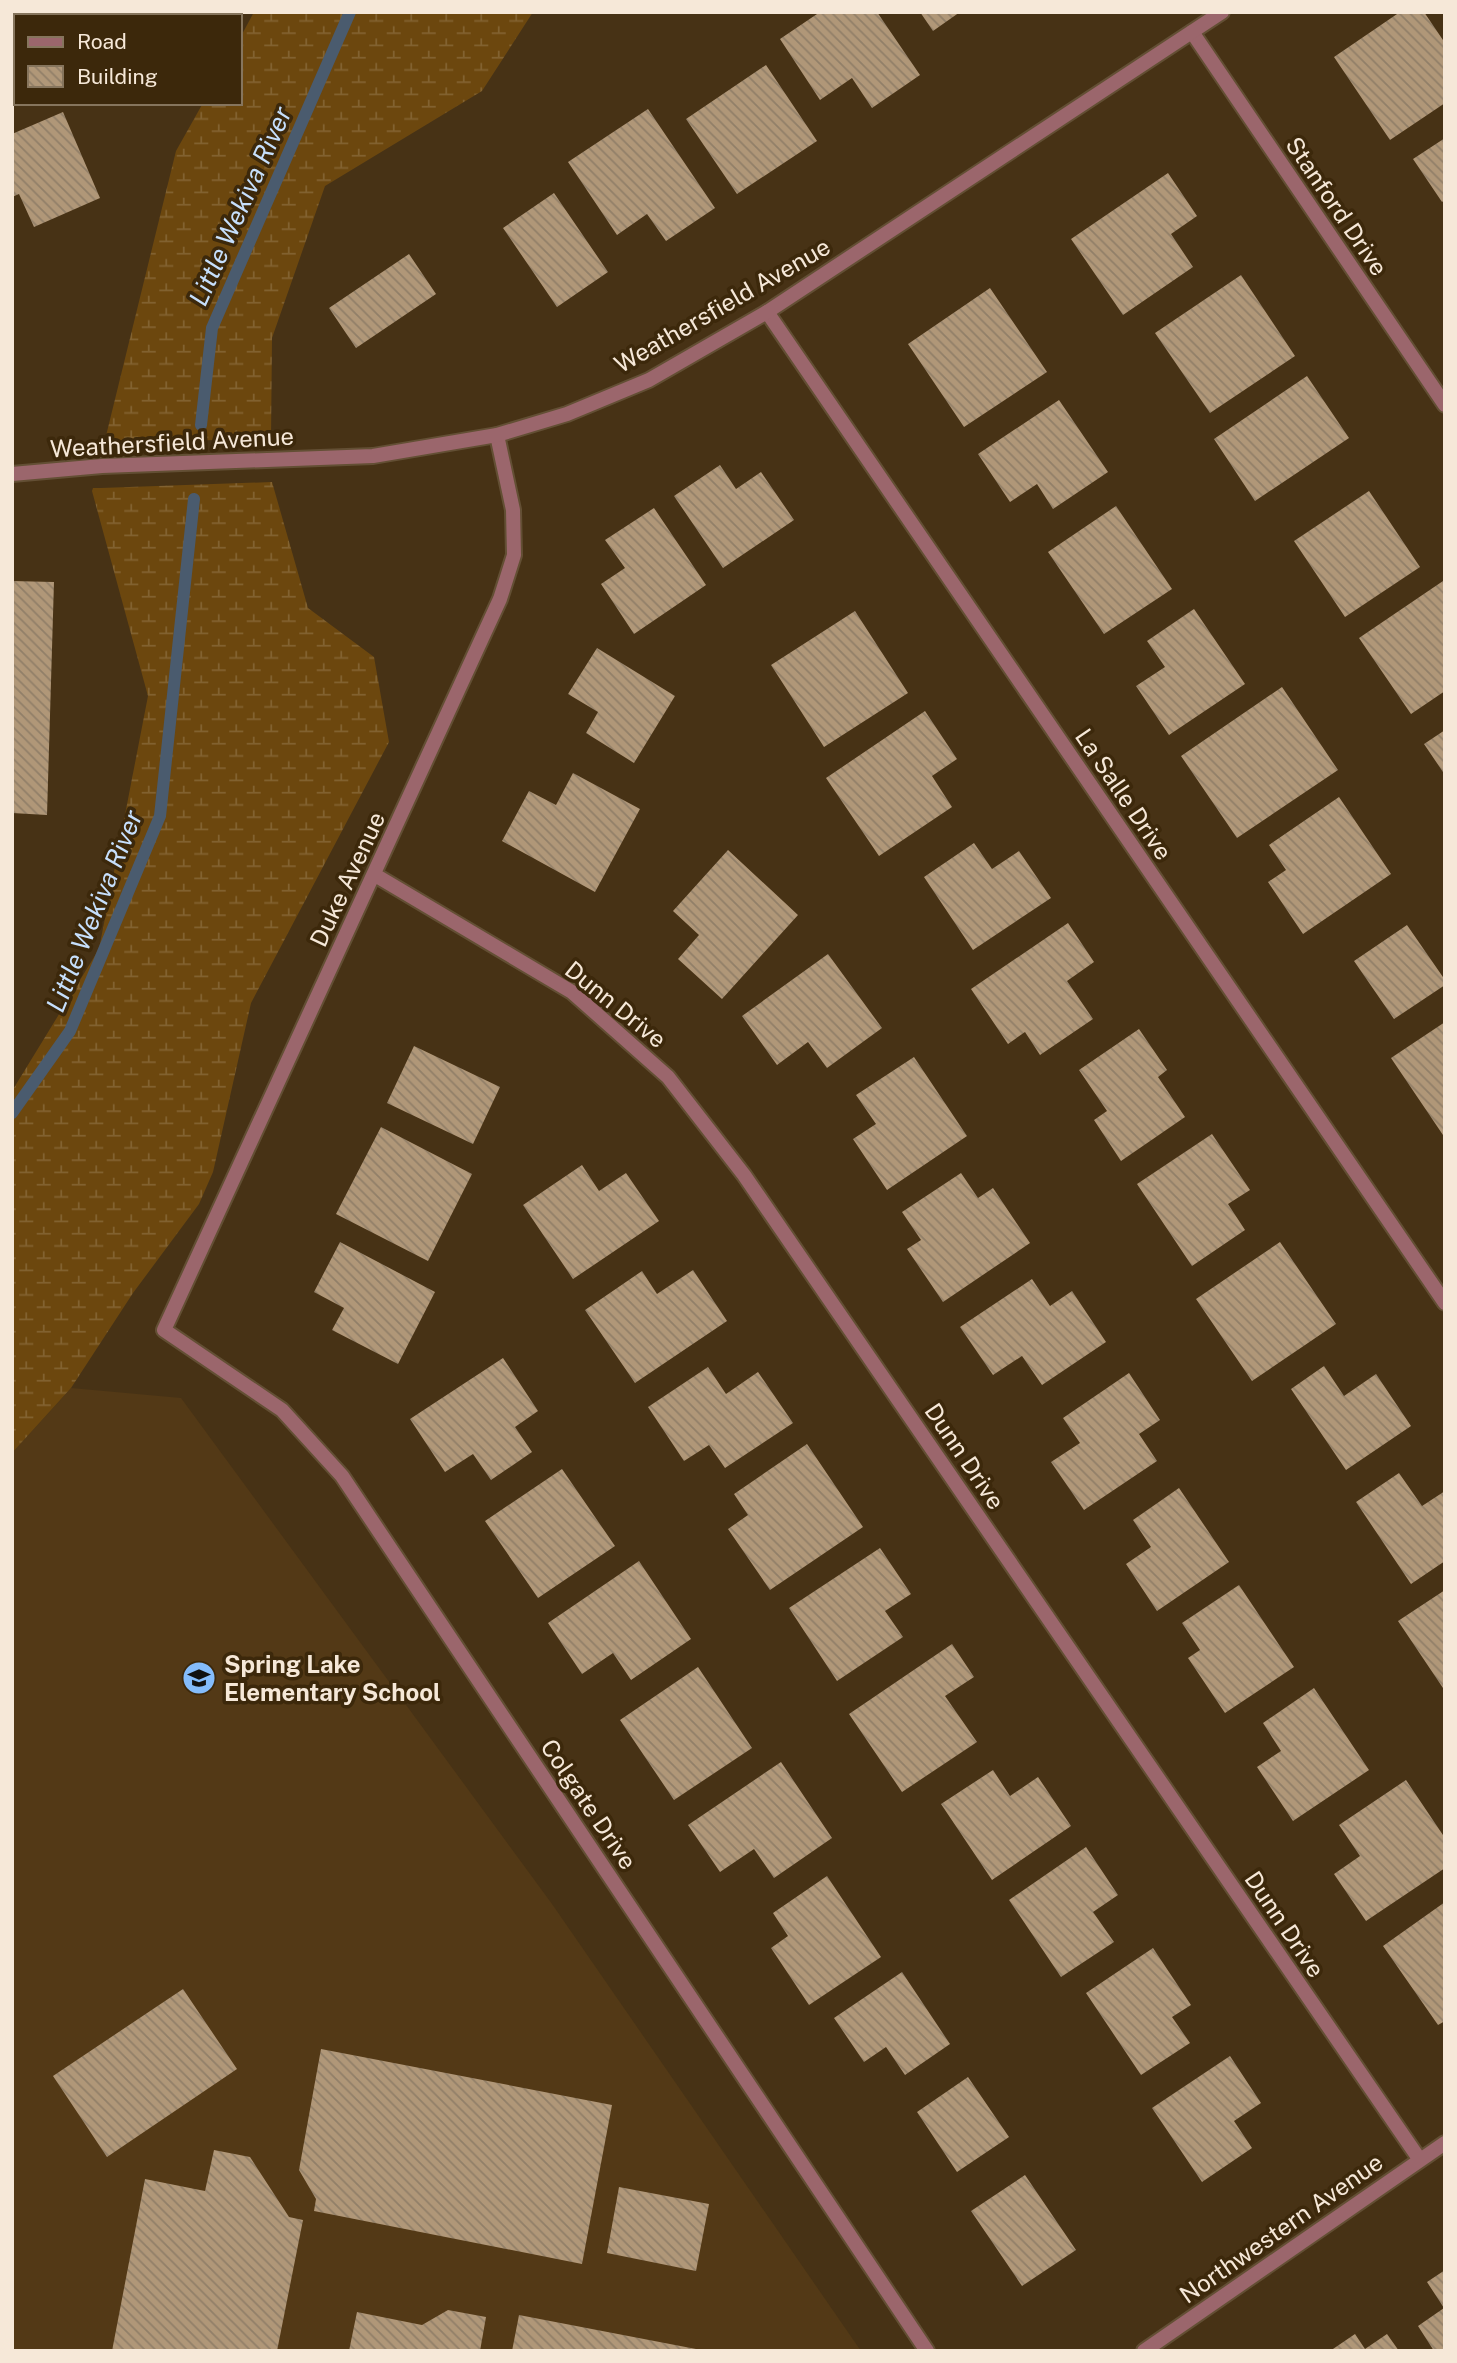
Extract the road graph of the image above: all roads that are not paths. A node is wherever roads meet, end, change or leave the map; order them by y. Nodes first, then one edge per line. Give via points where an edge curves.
1 (1222, 12) edge
2 (1192, 32) junction
3 (766, 312) junction
4 (1445, 405) edge
5 (497, 435) junction
6 (12, 474) edge
7 (375, 875) junction
8 (1445, 1303) edge
9 (164, 1330) joint
10 (1445, 2143) edge
11 (1420, 2160) junction
12 (927, 2351) edge
13 (1144, 2351) edge

1 - 2 street, Weathersfield Avenue
2 - 3 street, Weathersfield Avenue
2 - 4 street, Stanford Drive
3 - 5 street, Weathersfield Avenue via 649,380 567,414
3 - 8 street, La Salle Drive
5 - 6 street, Weathersfield Avenue via 373,456 102,466
5 - 7 street, Duke Avenue via 513,510 514,555 500,599
7 - 9 street, Duke Avenue
7 - 11 street, Dunn Drive via 572,992 668,1077 744,1175
9 - 12 street, Colgate Drive via 282,1410 342,1476
10 - 11 street, Northwestern Avenue
11 - 13 street, Northwestern Avenue

